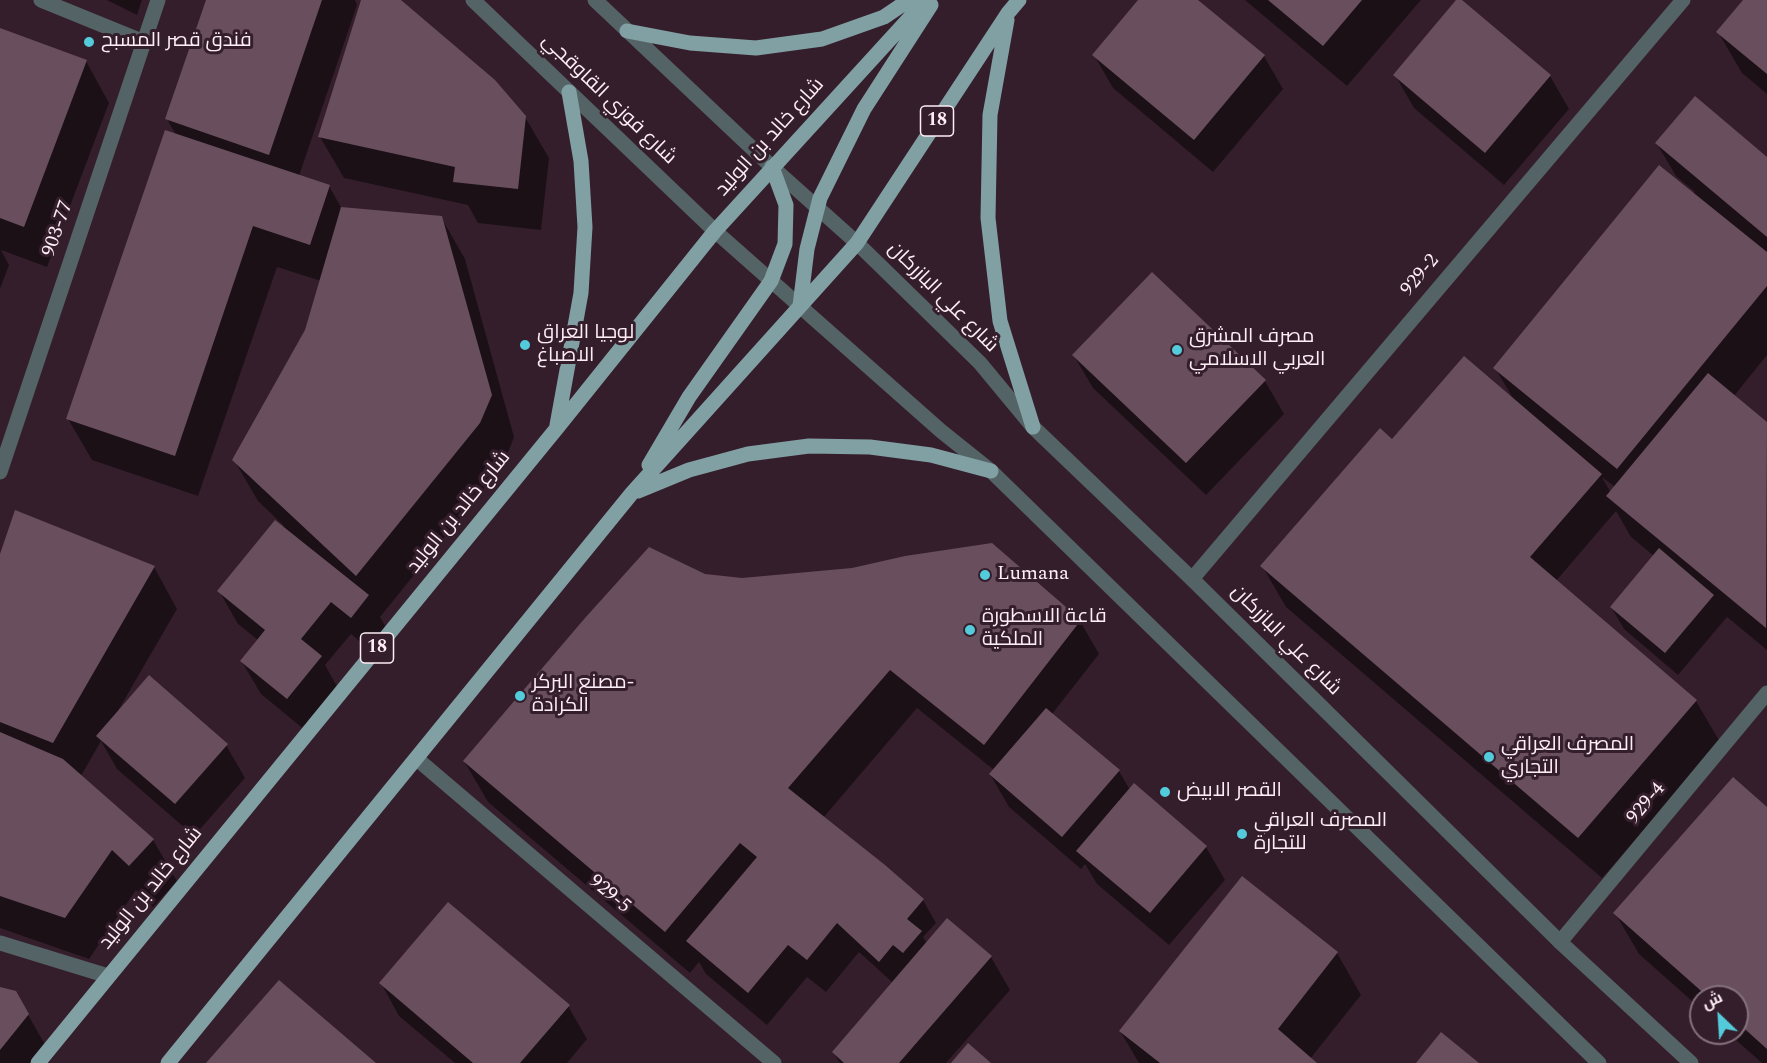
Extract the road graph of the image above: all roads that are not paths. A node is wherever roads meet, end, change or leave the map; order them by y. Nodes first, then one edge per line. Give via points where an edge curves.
1 (41, 0) edge
2 (158, 0) edge
3 (473, 0) edge
4 (595, 0) edge
5 (909, 0) edge
6 (926, 0) edge
7 (934, 0) edge
8 (1019, 0) edge
9 (1683, 0) edge
10 (1008, 13) junction
11 (627, 31) junction
12 (144, 42) junction
13 (569, 92) junction
14 (772, 168) junction
15 (818, 208) junction
16 (715, 231) junction
17 (857, 243) junction
18 (771, 281) junction
19 (800, 307) junction
20 (1033, 427) junction
21 (557, 428) junction
22 (0, 470) edge
23 (991, 471) junction
24 (632, 493) junction
25 (1192, 579) junction
26 (1767, 693) edge
27 (417, 759) junction
28 (1560, 942) junction
29 (0, 943) edge
30 (108, 976) junction
31 (38, 1063) edge
32 (168, 1063) edge
33 (774, 1063) edge
34 (1599, 1063) edge
35 (1691, 1063) edge

1 - 12 street
2 - 12 street, 903-77
3 - 13 street, شارع فوزي القاوقجي
4 - 11 street
5 - 11 main road via 884,17 822,39 756,48 690,43
6 - 14 main road, شارع خالد بن الوليد / 18
7 - 15 main road via 864,109
8 - 10 main road, 18
9 - 25 street, 929-2
10 - 17 main road, 18
10 - 20 main road via 990,115 987,218 1000,321
11 - 14 street
12 - 22 street, 903-77
13 - 16 street, شارع فوزي القاوقجي
13 - 21 main road via 581,161 585,227 581,293
14 - 15 street, شارع علي البازركان
14 - 16 main road, شارع خالد بن الوليد / 18
14 - 18 main road via 786,205 785,244
15 - 17 street, شارع علي البازركان
15 - 19 main road via 807,249
16 - 18 street, شارع فوزي القاوقجي
16 - 21 main road, شارع خالد بن الوليد / 18
17 - 19 main road, 18
17 - 20 street, شارع علي البازركان via 980,363
18 - 19 street, شارع فوزي القاوقجي
18 - 24 main road via 689,397
19 - 23 street
19 - 24 main road, 18
20 - 25 street, شارع علي البازركان
21 - 30 main road, شارع خالد بن الوليد / 18
23 - 24 main road via 931,455 870,447 809,447 738,457 689,470
23 - 34 street
24 - 27 main road, 18
25 - 28 street, شارع علي البازركان
26 - 28 street, 929-4
27 - 32 main road, 18
27 - 33 street, 929-5
28 - 35 street, شارع علي البازركان
29 - 30 street
30 - 31 main road, شارع خالد بن الوليد / 18

